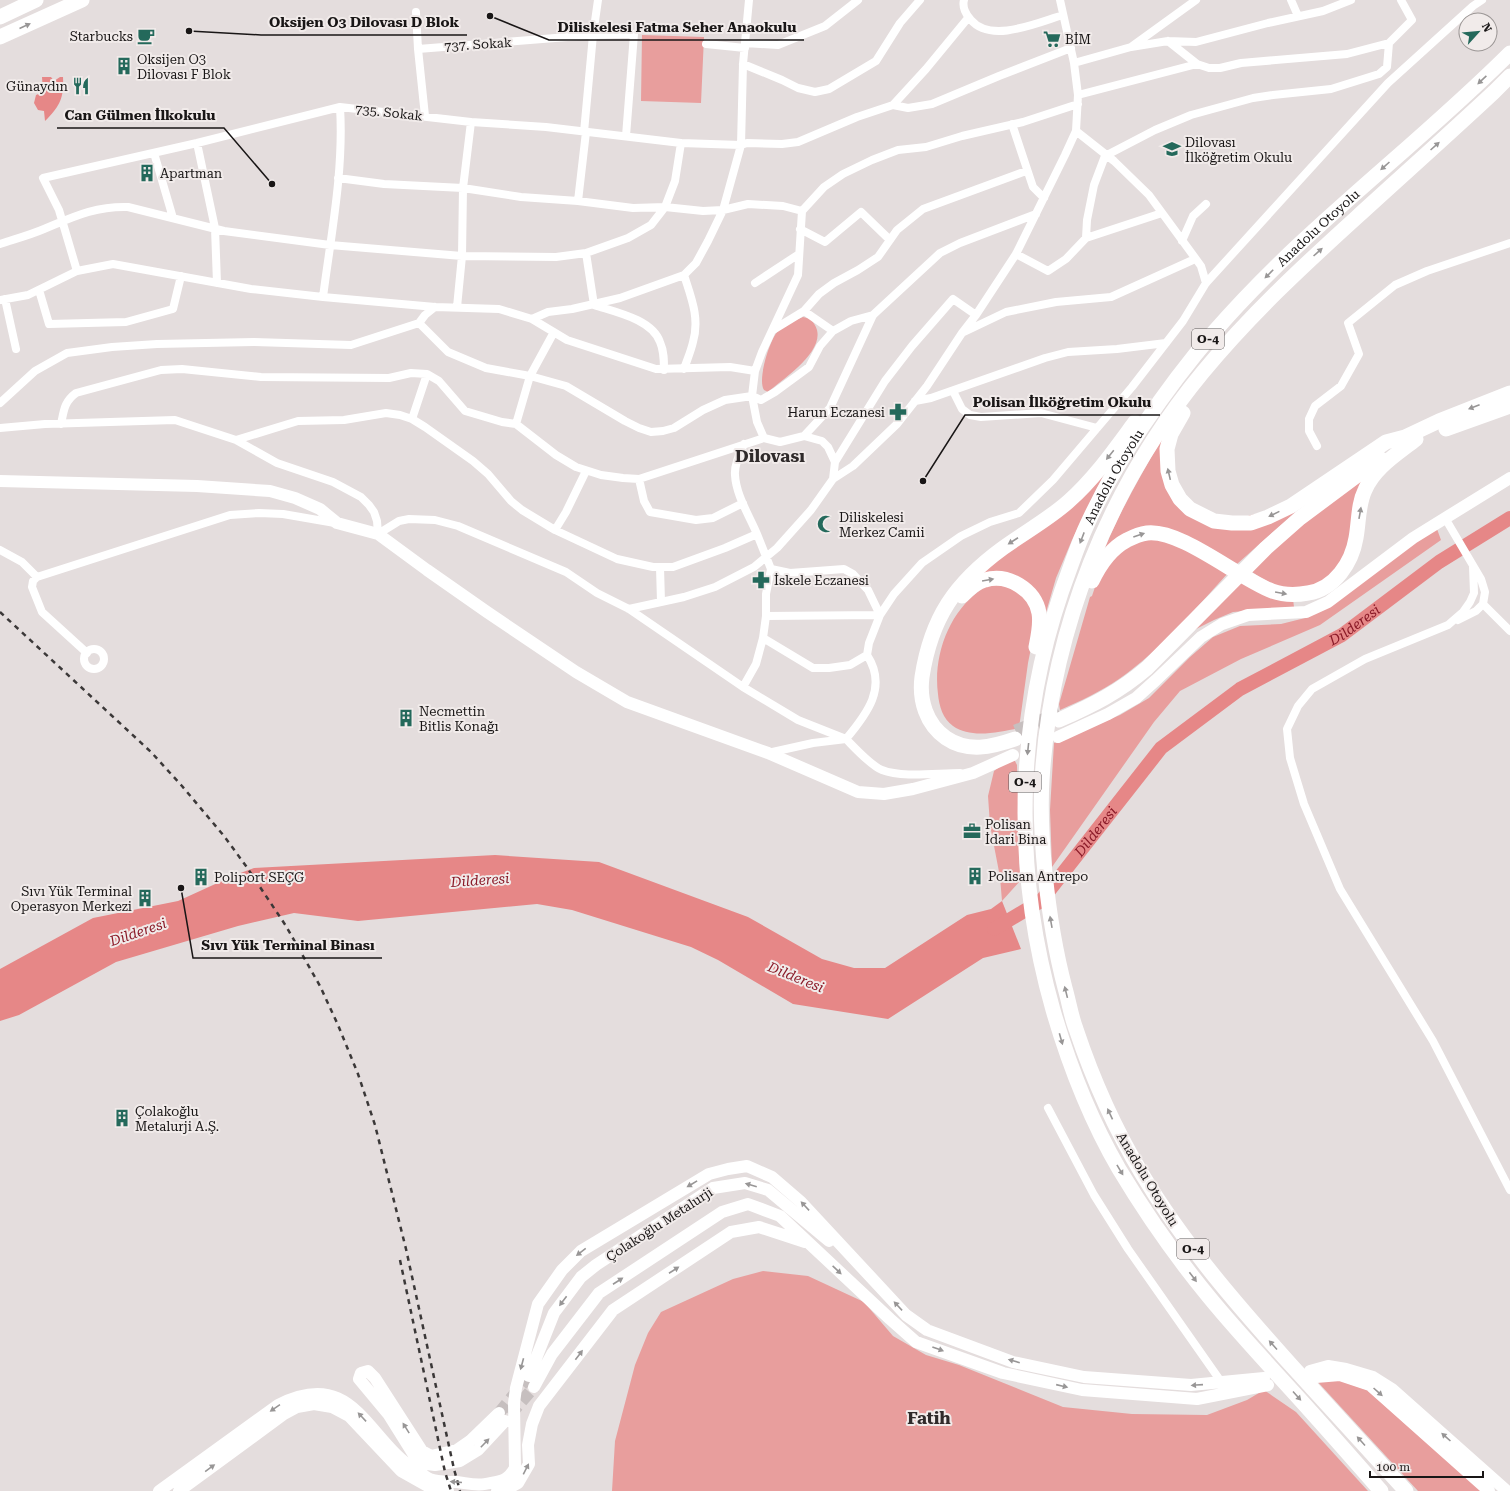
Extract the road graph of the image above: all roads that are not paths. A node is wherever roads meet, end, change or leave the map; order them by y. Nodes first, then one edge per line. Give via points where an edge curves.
1 (24, 0) edge
2 (36, 0) edge
3 (82, 0) edge
4 (96, 0) edge
5 (598, 0) edge
6 (749, 0) edge
7 (858, 0) edge
8 (920, 0) edge
9 (964, 0) edge
10 (1060, 0) edge
11 (1196, 0) edge
12 (1291, 0) edge
13 (1401, 0) edge
14 (1482, 0) edge
15 (1347, 1) edge
16 (416, 12) dead end
17 (50, 15) junction
18 (1063, 15) junction
19 (1298, 16) junction
20 (0, 17) edge
21 (968, 18) junction
22 (593, 35) junction
23 (0, 37) edge
24 (1168, 41) junction
25 (1389, 43) junction
26 (706, 44) dead end
27 (745, 45) junction
28 (1131, 47) junction
29 (1071, 48) junction
30 (418, 49) junction
31 (1510, 53) edge
32 (1074, 63) junction
33 (743, 64) junction
34 (1197, 64) junction
35 (1379, 74) junction
36 (1510, 76) edge
37 (1388, 83) junction
38 (1078, 95) junction
39 (1078, 104) junction
40 (893, 105) junction
41 (340, 107) junction
42 (425, 116) junction
43 (471, 122) junction
44 (1012, 124) junction
45 (585, 132) junction
46 (1076, 132) junction
47 (626, 136) junction
48 (197, 143) junction
49 (681, 143) junction
50 (741, 145) junction
51 (154, 153) junction
52 (1106, 156) junction
53 (1026, 170) junction
54 (338, 178) junction
55 (463, 188) junction
56 (1044, 198) junction
57 (578, 201) junction
58 (1206, 204) dead end
59 (665, 207) junction
60 (723, 210) junction
61 (802, 211) junction
62 (1036, 214) junction
63 (1162, 214) junction
64 (172, 218) junction
65 (62, 221) junction
66 (216, 228) junction
67 (800, 229) junction
68 (1086, 238) junction
69 (890, 240) junction
70 (1182, 241) junction
71 (1510, 243) edge
72 (0, 244) edge
73 (330, 245) junction
74 (586, 253) junction
75 (799, 254) junction
76 (1016, 254) junction
77 (462, 256) junction
78 (1195, 259) junction
79 (77, 272) junction
80 (684, 275) junction
81 (181, 276) junction
82 (218, 283) junction
83 (755, 283) dead end
84 (1206, 284) junction
85 (39, 290) junction
86 (323, 297) junction
87 (3, 300) edge
88 (594, 304) junction
89 (435, 307) junction
90 (457, 307) junction
91 (804, 311) junction
92 (873, 315) junction
93 (976, 316) junction
94 (532, 318) junction
95 (1250, 318) junction
96 (419, 323) junction
97 (773, 330) junction
98 (833, 331) junction
99 (554, 332) junction
100 (962, 332) junction
101 (1166, 343) junction
102 (16, 349) dead end
103 (1190, 362) junction
104 (684, 369) junction
105 (664, 370) junction
106 (755, 371) junction
107 (427, 374) junction
108 (530, 376) junction
109 (952, 391) junction
110 (1510, 393) edge
111 (752, 396) junction
112 (915, 401) junction
113 (0, 403) edge
114 (1510, 406) edge
115 (412, 419) junction
116 (61, 424) junction
117 (516, 424) junction
118 (0, 428) edge
119 (1097, 428) junction
120 (804, 436) junction
121 (764, 438) junction
122 (1410, 438) junction
123 (236, 440) junction
124 (744, 444) junction
125 (1318, 446) dead end
126 (835, 462) junction
127 (586, 471) junction
128 (1510, 478) edge
129 (639, 479) junction
130 (833, 479) junction
131 (0, 480) edge
132 (743, 504) junction
133 (1447, 522) junction
134 (337, 523) junction
135 (555, 530) junction
136 (378, 534) junction
137 (757, 534) junction
138 (0, 550) edge
139 (766, 558) junction
140 (1473, 566) junction
141 (660, 567) junction
142 (771, 569) junction
143 (37, 577) junction
144 (661, 602) junction
145 (1483, 604) junction
146 (629, 609) junction
147 (880, 615) junction
148 (766, 616) junction
149 (1448, 625) junction
150 (1510, 631) edge
151 (763, 638) junction
152 (87, 652) dead end
153 (867, 655) junction
154 (743, 687) junction
155 (1032, 710) junction
156 (1057, 714) junction
157 (1058, 737) dead end
158 (846, 739) junction
159 (768, 753) junction
160 (1014, 755) dead end
161 (973, 773) junction
162 (1048, 1108) dead end
163 (1510, 1190) edge
164 (808, 1243) junction
165 (870, 1276) junction
166 (1222, 1383) junction
167 (312, 1399) junction
168 (502, 1417) tunnel mouth
169 (433, 1461) junction
170 (159, 1491) edge
171 (179, 1491) edge
172 (448, 1491) edge
173 (497, 1491) edge
174 (1382, 1491) edge
175 (1406, 1491) edge
176 (1489, 1491) edge
177 (1507, 1491) edge

1 - 20 highway
2 - 20 highway
3 - 17 highway
4 - 17 highway
5 - 22 street
6 - 27 street
7 - 27 street via 825,26 778,45
8 - 33 street via 900,23 876,61 829,88 815,92 798,88
9 - 21 street
10 - 18 street
11 - 28 street
12 - 19 street
13 - 25 street via 1412,20
14 - 37 street
15 - 19 street via 1323,12
16 - 30 street
23 -> 17 highway
18 - 21 street via 1001,31 986,30
18 - 29 street
19 - 24 street via 1196,42
21 - 40 street
22 - 30 street, 737. Sokak
22 - 45 street
22 - 47 street, 737. Sokak via 634,34
24 - 28 street
24 - 34 street
25 - 34 street via 1346,54 1241,63 1220,68
25 - 35 street via 1387,67
26 - 27 street
27 - 33 street
28 - 32 street
29 - 32 street
29 - 40 street via 932,104 908,108
30 - 42 street
31 -> 103 highway, Anadolu Otoyolu / O-4 via 1279,264 1236,307
32 - 38 street
33 - 50 street
34 - 38 street
35 - 37 street
35 - 52 street via 1331,90 1260,97 1191,115 1155,130
95 -> 36 highway, Anadolu Otoyolu / O-4 via 1285,282
37 - 84 street
38 - 39 street
39 - 44 street
39 - 46 street
40 - 50 street, 735. Sokak via 798,142
41 - 42 street, 735. Sokak
41 - 48 street, 735. Sokak
41 - 54 street
42 - 43 street, 735. Sokak
43 - 45 street, 735. Sokak
43 - 55 street
44 - 53 street
44 - 61 street via 926,147 898,150 872,160 843,174 824,187
45 - 47 street, 735. Sokak
45 - 57 street
46 - 52 street
46 - 56 street
47 - 49 street, 735. Sokak
48 - 51 street, 735. Sokak
48 - 66 street
49 - 50 street, 735. Sokak
49 - 59 street via 675,180
50 - 60 street
51 - 64 street
51 - 65 street, 735. Sokak via 44,178
52 - 63 street via 1149,195
52 - 68 street via 1094,185
53 - 56 street via 1033,187
53 - 69 street via 924,209 897,230
54 - 55 street via 384,184
54 - 73 street
55 - 57 street via 521,197
55 - 77 street
56 - 62 street
57 - 59 street via 633,208
58 - 70 street via 1193,216
59 - 60 street via 703,211
59 - 74 street via 651,225 628,238
60 - 61 street via 748,204 783,206
60 - 80 street via 696,263
61 - 67 street
62 - 76 street
62 - 92 street via 940,252
63 - 68 street
63 - 70 street
64 - 65 street via 128,207 116,207 81,213
64 - 66 street
65 - 72 street
65 - 79 street
66 - 73 street
66 - 82 street
67 - 69 street via 825,242 860,212
67 - 75 street
68 - 76 street via 1066,259 1048,271
69 - 91 street via 878,257 824,290
70 - 78 street
71 - 125 street via 1427,271 1396,285 1348,323 1359,354 1341,386 1315,406 1309,419 1309,431
73 - 77 street
73 - 86 street
74 - 77 street via 556,257
74 - 88 street
75 - 83 street
75 - 97 street via 798,275
76 - 93 street
77 - 90 street
78 - 84 street via 1201,266
78 - 100 street via 1111,297 1056,302 1006,312
79 - 81 street via 113,264
79 - 85 street
80 - 88 street via 620,298
80 - 104 street via 696,322 694,341
81 - 82 street
81 - 85 street via 173,309 126,322 49,324
82 - 86 street
84 - 101 street
85 - 87 street
86 - 89 street
87 - 102 street
88 - 94 street via 548,312
88 - 105 street via 636,319 654,330 664,354
89 - 90 street
89 - 96 street
90 - 94 street via 499,309
91 - 97 street
91 - 98 street
92 - 98 street via 851,321
92 - 120 street via 830,408
93 - 100 street
93 - 126 street via 953,299 885,381
94 - 99 street
122 -> 95 highway via 1386,442 1291,506 1251,523 1214,521 1190,509 1180,499 1168,471 1167,449 1171,434 1179,418 1236,343
95 - 156 highway, Anadolu Otoyolu / O-4 via 1181,400 1139,462 1119,499 1084,578 1060,656
96 - 108 street via 448,352 486,368
96 - 113 street via 351,345 254,342 157,344 67,353 35,371
97 - 106 street
98 - 111 street via 820,346 810,367 761,400
99 - 105 street via 574,343
99 - 108 street
100 - 112 street
101 - 109 street via 1068,352
101 - 119 street
103 -> 155 highway, Anadolu Otoyolu / O-4 via 1143,425 1086,527 1046,641
103 -> 155 highway via 1154,398 1075,495 1041,523 976,569 955,592 932,634 922,682 922,702 929,721 939,733 963,747 989,747 1015,735 977,741 950,730 934,709 930,691 931,666 937,641 947,619 961,597 975,584 993,578 1024,587 1034,600 1039,613 1039,630 1033,662
104 - 105 street
104 - 106 street via 730,367
106 - 111 street
107 - 115 street
107 - 116 street via 411,373 389,378 261,377 182,369 161,370 76,393 68,399
107 - 117 street via 439,381 465,411
108 - 111 street via 566,386 625,421 651,432 674,428 725,400
108 - 117 street
109 - 112 street
109 - 119 street via 962,409 970,415 981,417 1041,413
110 -> 122 highway via 1439,421
111 - 121 street
112 - 130 street via 897,424 853,466
114 - 122 highway
115 - 123 street via 386,413 344,420 298,421
115 - 135 street via 473,460 522,510
116 - 118 street
116 - 123 street via 175,420
117 - 127 street via 556,455
119 - 147 street via 1053,480 1019,513 990,522 961,536 922,563 894,594
120 - 121 street via 780,442
120 - 126 street via 822,442 828,447
121 - 124 street
122 - 156 highway via 1300,518 1266,548 1130,682 1106,698
156 -> 122 highway via 1089,587 1098,568 1118,545 1147,533 1162,534 1180,540 1272,591 1292,595 1317,591 1337,578 1349,562 1356,539 1364,491 1374,474
123 - 136 street via 277,463 333,482 361,497 374,512
124 - 129 street
124 - 132 street via 735,474
126 - 130 street
127 - 129 street
127 - 135 street
128 - 133 main road
129 - 132 street via 644,501 650,512 696,520 713,518
130 - 139 street via 811,510
131 - 134 main road via 197,486 270,491 320,508
132 - 137 street
133 - 140 street
133 - 157 main road via 1413,538 1328,602 1306,612 1248,614 1222,624 1201,637 1136,698
134 - 136 main road
134 - 143 street via 259,513 230,515
135 - 141 street via 617,559
136 - 146 street via 409,519 435,520 458,526 566,572 597,593
136 - 159 main road via 487,612 576,672 627,702
137 - 139 street
137 - 141 street via 673,567
138 - 143 street via 22,562
139 - 142 street
139 - 144 street via 715,587
140 - 145 street via 1481,578 1485,592
140 - 149 street via 1474,593 1463,612
141 - 144 street
142 - 147 street via 790,573 844,569 853,574 868,590
142 - 148 street via 766,594
143 - 152 street via 32,587 42,612
144 - 146 street
145 - 149 street via 1476,612
145 - 150 street
146 - 154 street
147 - 148 street
147 - 153 street
148 - 151 street
149 - 163 street via 1365,659 1312,689 1298,706 1287,729 1289,751 1304,804 1340,889 1433,1041
151 - 153 street via 813,668 850,665
151 - 154 street via 756,664
153 - 158 street via 876,677 875,694 869,708
154 - 158 street via 798,720
155 -> 174 highway, Anadolu Otoyolu / O-4 via 1025,774 1026,853 1031,912 1043,974 1066,1055 1091,1115 1118,1166 1148,1214 1206,1293
175 -> 156 highway, Anadolu Otoyolu / O-4 via 1251,1320 1200,1259 1144,1178 1102,1095 1075,1027 1058,960 1048,905 1042,837 1042,780
158 - 159 street
158 - 161 street via 880,770 904,774
159 - 161 main road via 858,792 884,794
160 - 161 main road
162 - 166 street via 1098,1202
165 -> 164 main road, Çolakoğlu Metalurji via 768,1190 745,1183 714,1188 581,1277 554,1313 531,1381 599,1293 722,1212 748,1204 780,1216
164 -> 166 main road, Çolakoğlu Metalurji via 916,1342 1003,1373 1082,1390 1197,1399 1267,1381
173 -> 164 main road via 518,1483 529,1464 528,1445 539,1406 613,1310 731,1232 759,1227
166 -> 165 main road via 1191,1385 1084,1378 1013,1362 927,1330 906,1315
165 -> 167 main road via 802,1202 772,1177 746,1166 728,1169 709,1174 581,1251 562,1270 538,1304 516,1388 515,1468 510,1476 481,1484 432,1480 407,1465 356,1410 329,1395
167 -> 170 main road via 292,1398 278,1405
171 -> 167 main road via 284,1414
167 - 172 main road via 349,1416 401,1471 433,1489
168 - 169 main road via 470,1441 459,1455
169 -> 169 main road via 418,1447 375,1378 368,1371 361,1373 359,1379 388,1414 414,1455 427,1464
177 -> 176 main road via 1392,1389 1372,1376 1328,1366 1313,1374 1340,1375 1370,1385

